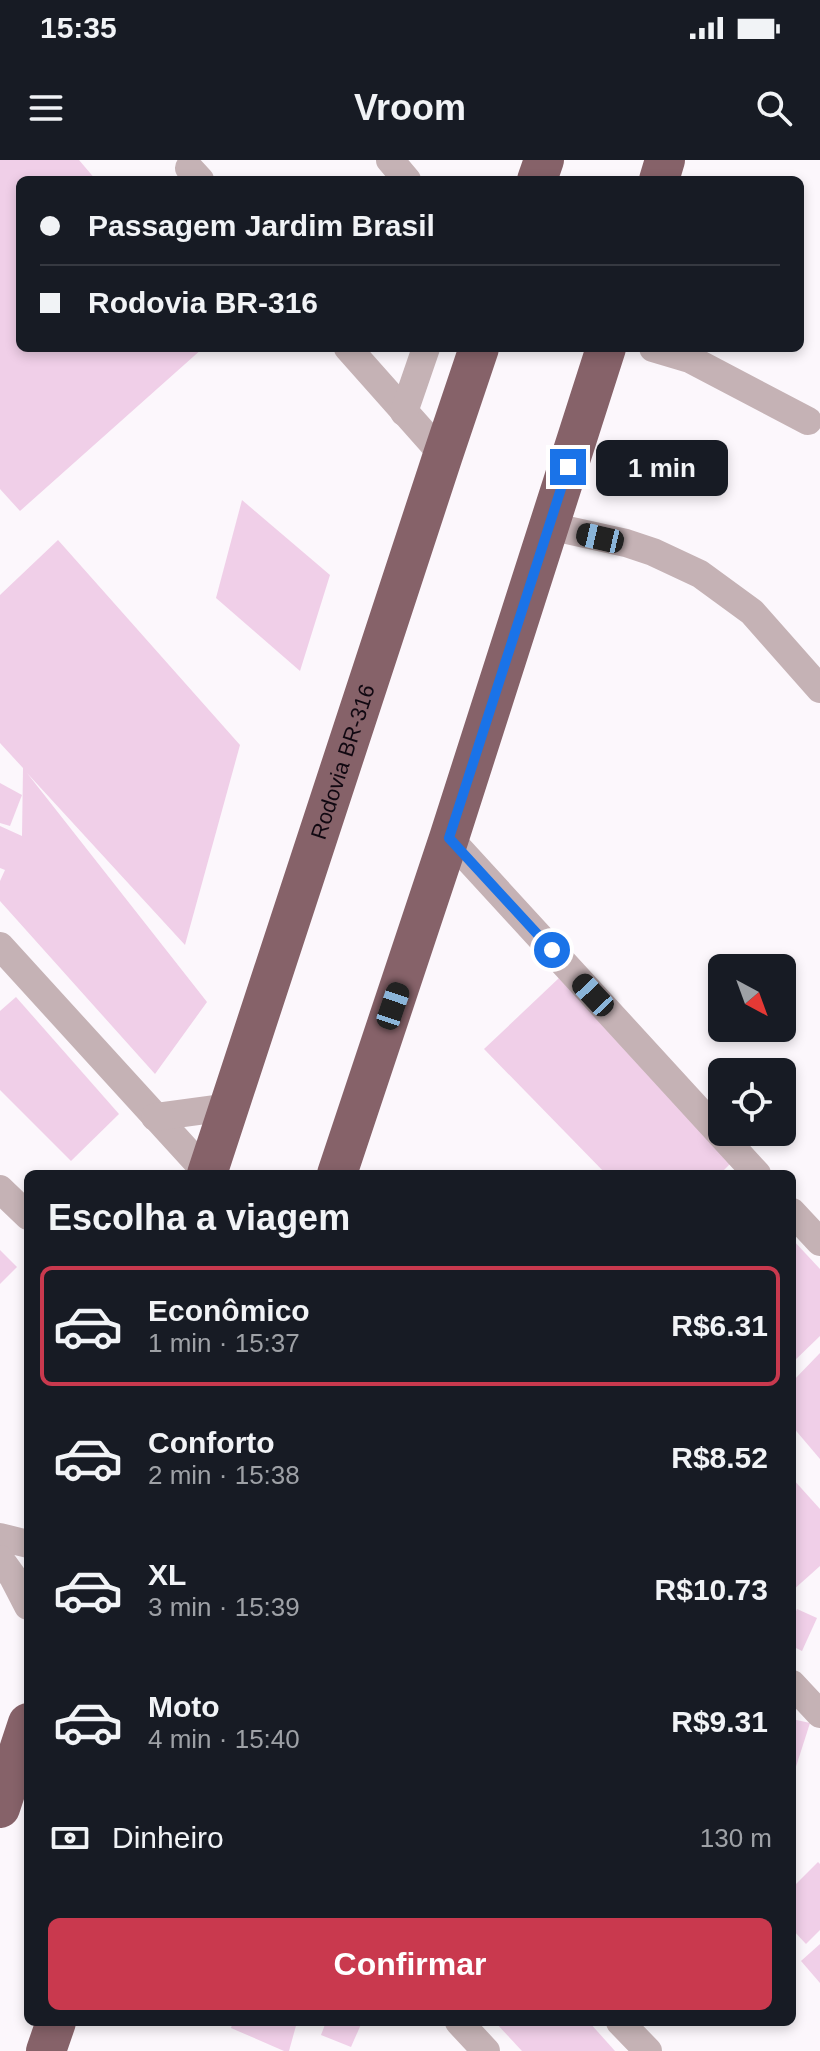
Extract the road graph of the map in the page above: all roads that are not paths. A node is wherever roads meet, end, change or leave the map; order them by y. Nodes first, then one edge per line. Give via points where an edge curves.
1 (390, 160) edge
2 (404, 176) edge
3 (352, 352) edge
4 (425, 352) edge
5 (478, 352) edge
6 (605, 352) edge
7 (666, 352) edge
8 (404, 412) junction
9 (808, 421) dead end
10 (443, 455) junction
11 (549, 526) junction
12 (820, 689) edge
13 (449, 838) junction
14 (0, 946) edge
15 (229, 1107) junction
16 (155, 1117) junction
17 (204, 1170) edge
18 (209, 1170) edge
19 (338, 1170) edge
20 (753, 1170) edge
21 (0, 1189) edge
22 (24, 1212) edge
23 (796, 1216) edge
24 (820, 1242) edge
25 (0, 1537) edge
26 (24, 1543) edge
27 (0, 1559) edge
28 (24, 1598) edge
29 (796, 1688) edge
30 (820, 1714) edge
31 (24, 1735) edge
32 (0, 1808) edge
33 (55, 2026) edge
34 (463, 2026) edge
35 (624, 2026) edge
36 (46, 2051) edge
37 (486, 2051) edge
38 (648, 2051) edge

1 - 2 street
3 - 8 street
4 - 8 street
5 - 10 highway, Rodovia BR-316
6 - 11 highway
7 - 9 street via 690,359
8 - 10 street
10 - 15 highway, Rodovia BR-316
11 - 12 street via 626,543 700,574 752,612
11 - 13 highway
13 - 19 highway
13 - 20 street
14 - 16 street
15 - 16 street
15 - 18 highway, Rodovia BR-316
16 - 17 street
21 - 22 street
23 - 24 street
25 - 26 street
27 - 28 street
29 - 30 street
31 - 32 highway
33 - 36 highway
34 - 37 street
35 - 38 street

